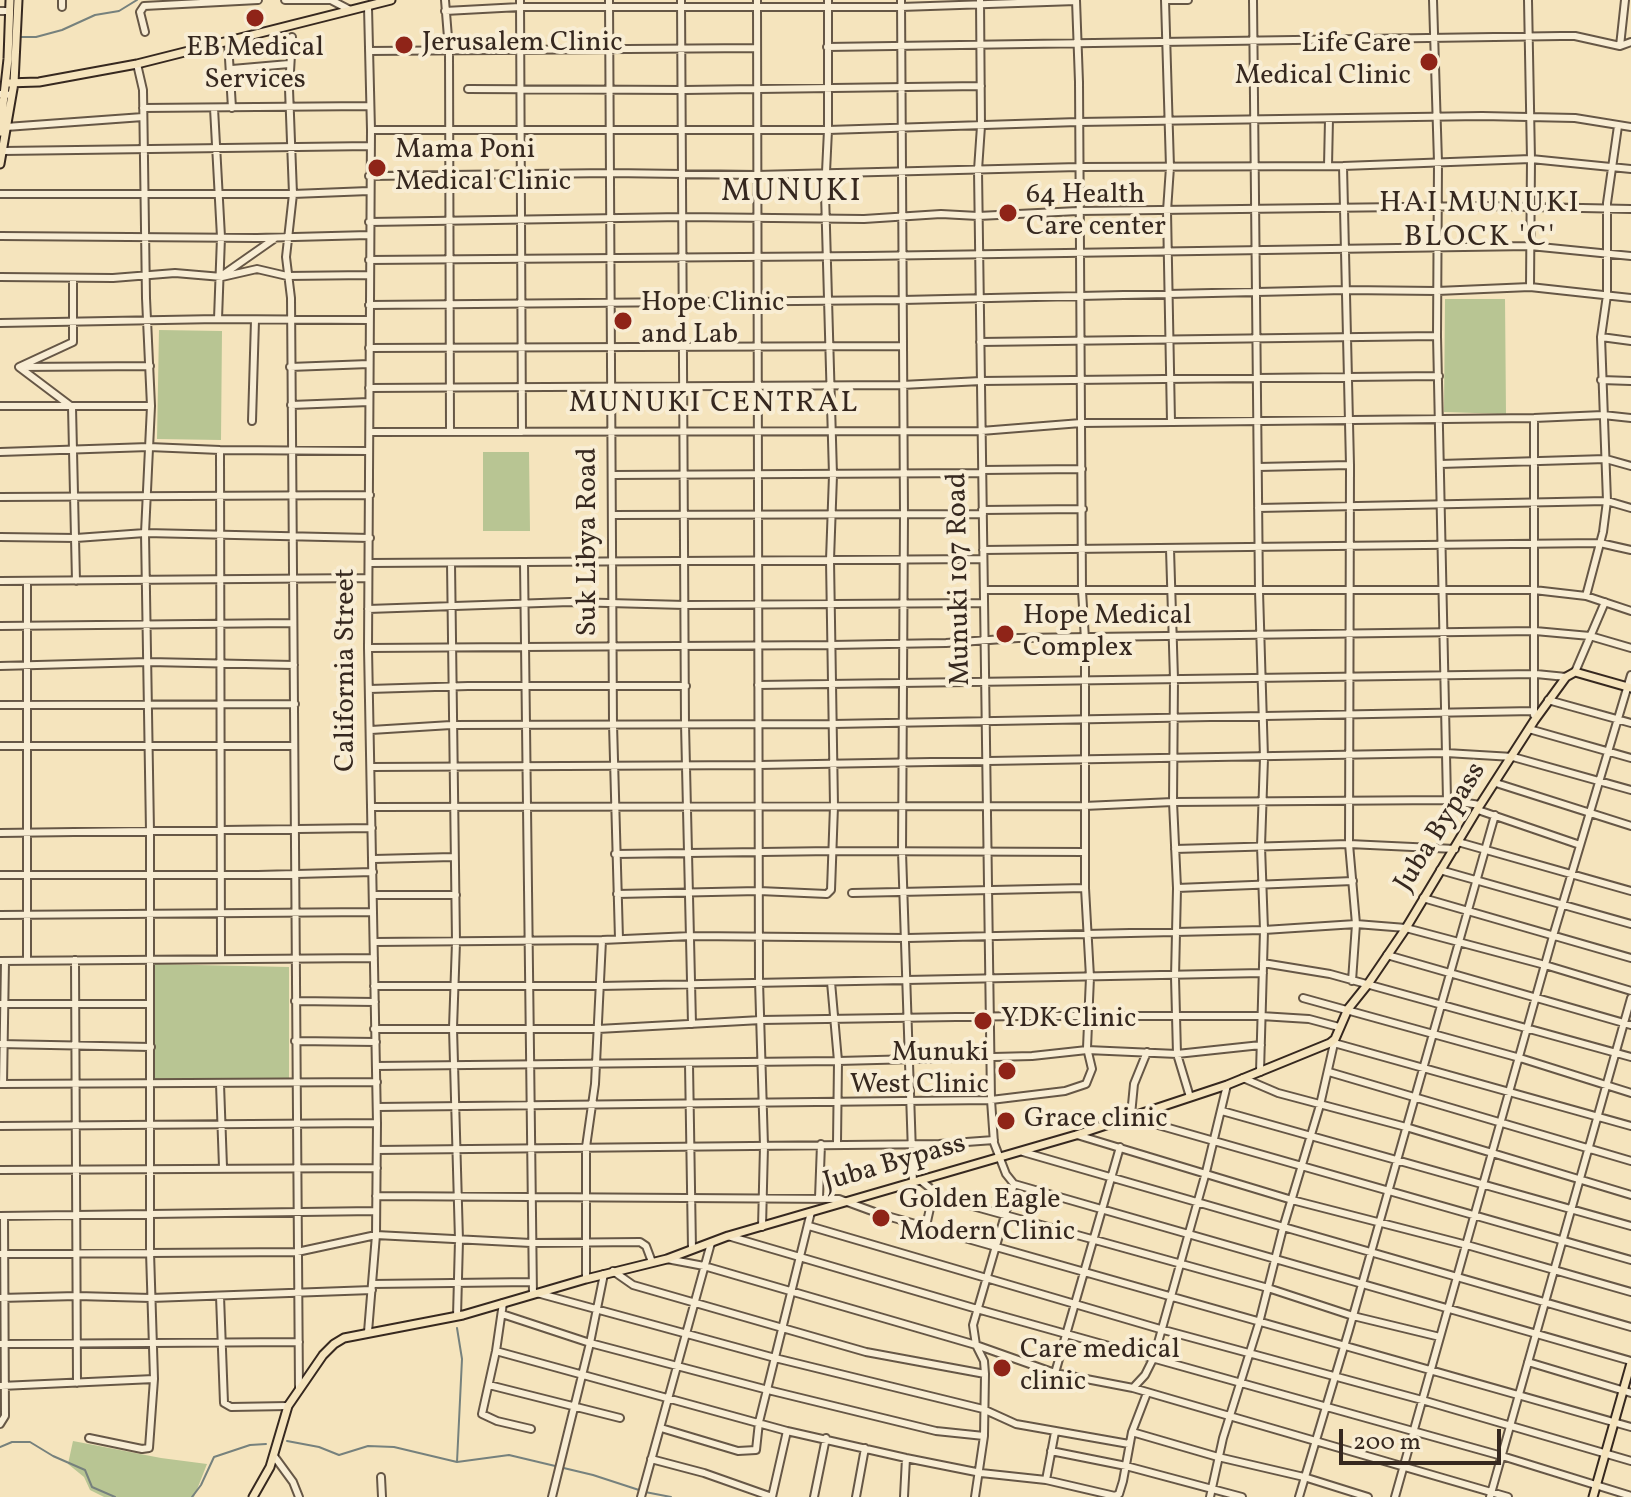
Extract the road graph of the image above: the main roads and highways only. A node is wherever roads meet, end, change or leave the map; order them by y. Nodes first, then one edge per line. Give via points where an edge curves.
1 (10, 0) edge
2 (18, 0) edge
3 (391, 0) edge
4 (377, 2) edge
5 (13, 13) junction
6 (10, 83) junction
7 (6, 94) edge
8 (3, 130) edge
9 (0, 164) edge
10 (1629, 687) edge
11 (1631, 1362) edge
12 (1627, 1392) edge
13 (253, 1497) edge
14 (1593, 1497) edge

1 - 5 main road
2 - 5 main road
3 - 4 main road
4 - 6 main road via 137,64
5 - 6 main road
6 - 7 main road
7 - 8 main road
8 - 9 main road
10 - 13 main road, Juba Bypass via 1575,672 1566,677 1406,928 1348,1009 1334,1041 1227,1085 1076,1135 728,1236 667,1259 457,1316 355,1334 334,1344 288,1406 274,1456
11 - 12 main road
12 - 14 main road

